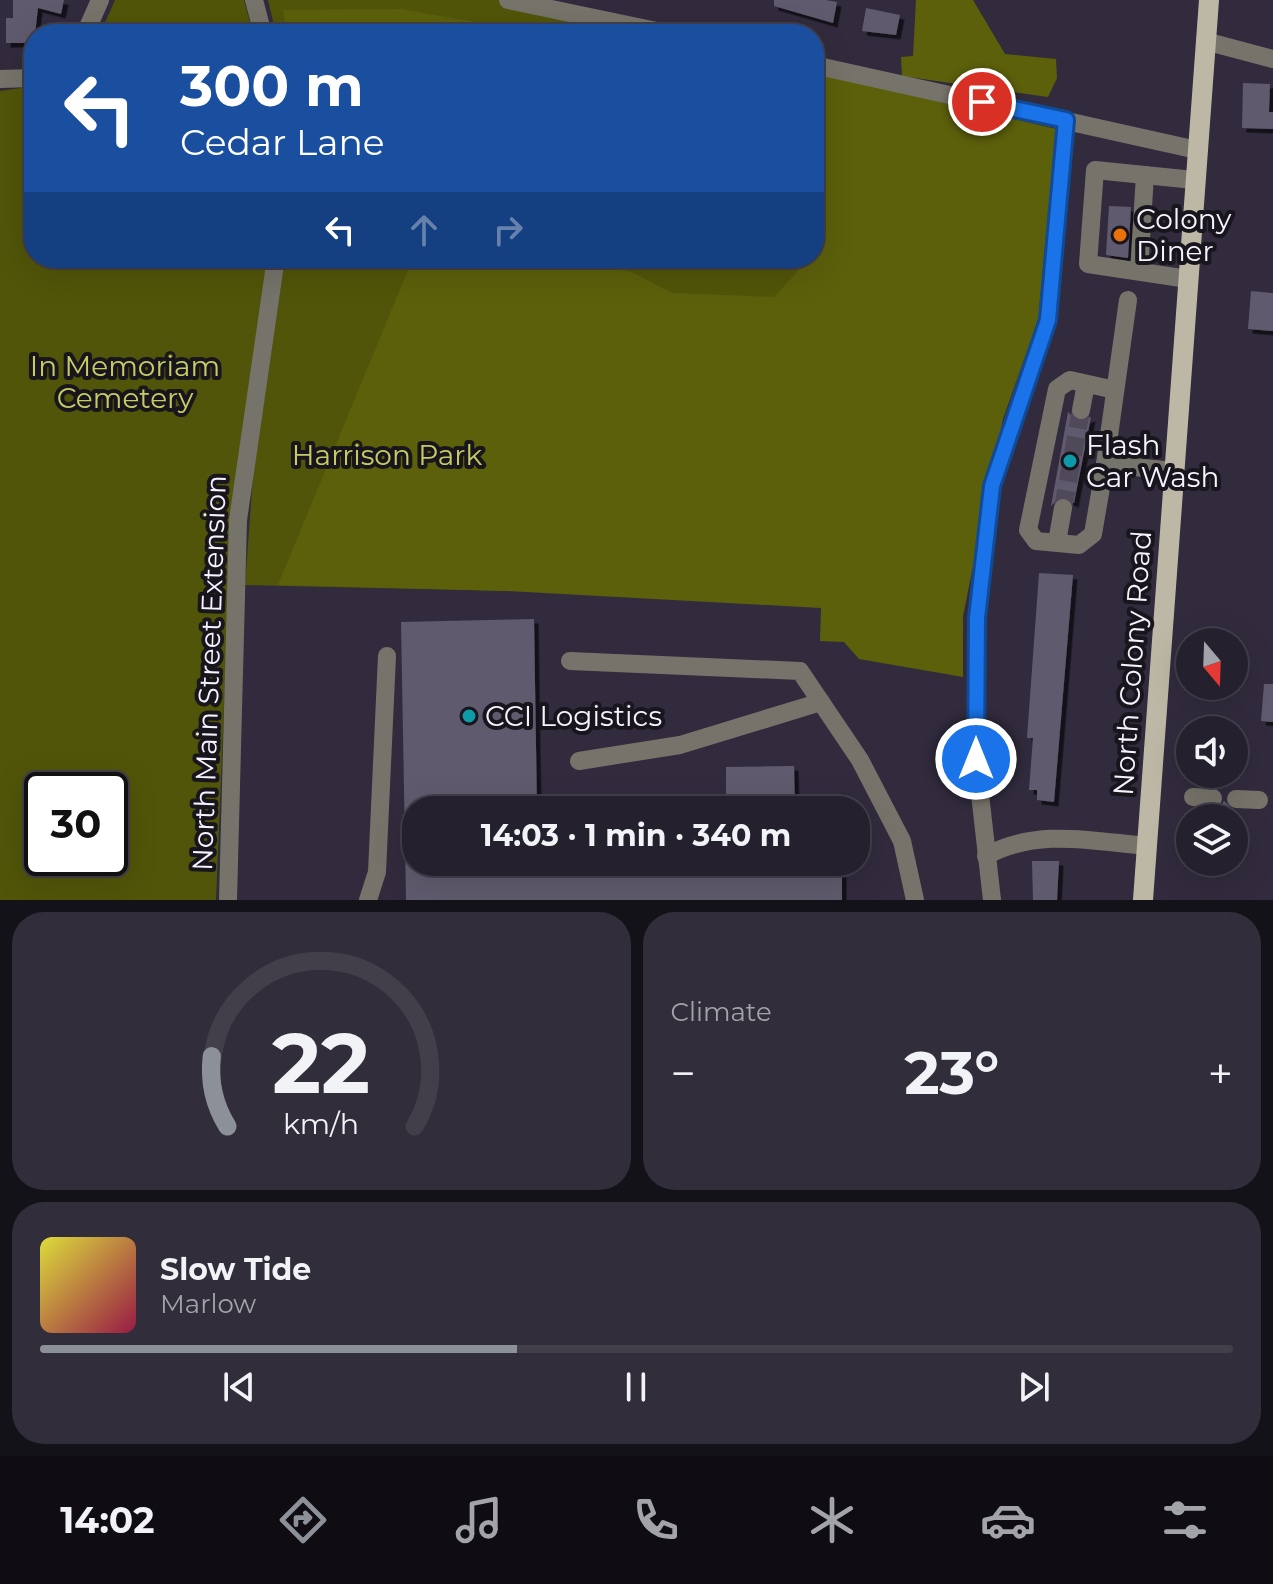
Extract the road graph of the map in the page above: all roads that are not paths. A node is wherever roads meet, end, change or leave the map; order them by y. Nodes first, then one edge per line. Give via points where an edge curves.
1 (100, 0) edge
2 (254, 0) edge
3 (508, 0) edge
4 (1209, 0) edge
5 (89, 24) edge
6 (260, 24) edge
7 (623, 24) edge
8 (1205, 41) junction
9 (1273, 59) edge
10 (824, 67) edge
11 (24, 78) edge
12 (0, 79) edge
13 (1066, 120) junction
14 (1197, 150) junction
15 (1145, 175) junction
16 (1194, 180) junction
17 (275, 268) edge
18 (1139, 271) junction
19 (1188, 279) junction
20 (1128, 300) dead end
21 (1086, 384) junction
22 (1115, 390) junction
23 (1081, 410) tunnel mouth
24 (1105, 464) junction
25 (1174, 471) junction
26 (1063, 508) tunnel mouth
27 (1057, 542) junction
28 (387, 656) dead end
29 (570, 661) dead end
30 (821, 702) junction
31 (579, 761) dead end
32 (1193, 797) dead end
33 (1213, 798) dead end
34 (1236, 799) dead end
35 (1259, 800) dead end
36 (1147, 846) junction
37 (986, 856) junction
38 (228, 900) edge
39 (368, 900) edge
40 (915, 900) edge
41 (992, 900) edge
42 (1143, 900) edge

1 - 5 street
2 - 6 street
3 - 7 street
4 - 8 main road, North Colony Road
8 - 9 street
8 - 14 main road, North Colony Road
10 - 13 street
11 - 12 street
13 - 14 street
13 - 37 street via 1048,320 992,486 977,618 976,759
14 - 16 main road, North Colony Road
15 - 16 street
15 - 18 street
15 - 18 street via 1095,170 1089,248 1088,264
16 - 19 main road, North Colony Road
17 - 38 street, North Main Street Extension via 238,520
18 - 19 street
19 - 25 main road, North Colony Road
20 - 22 street
21 - 22 street
21 - 23 street
21 - 27 street via 1070,380 1057,389 1028,530 1036,541
22 - 24 street
24 - 25 street
24 - 27 street via 1093,534 1079,545
25 - 36 main road, North Colony Road
26 - 27 street
28 - 39 street via 377,872
29 - 30 street via 800,671
30 - 31 street via 680,745
30 - 40 street via 860,760 902,841
32 - 33 street
34 - 35 street
36 - 37 street via 1054,837 1022,840
36 - 42 main road, North Colony Road
37 - 41 street

